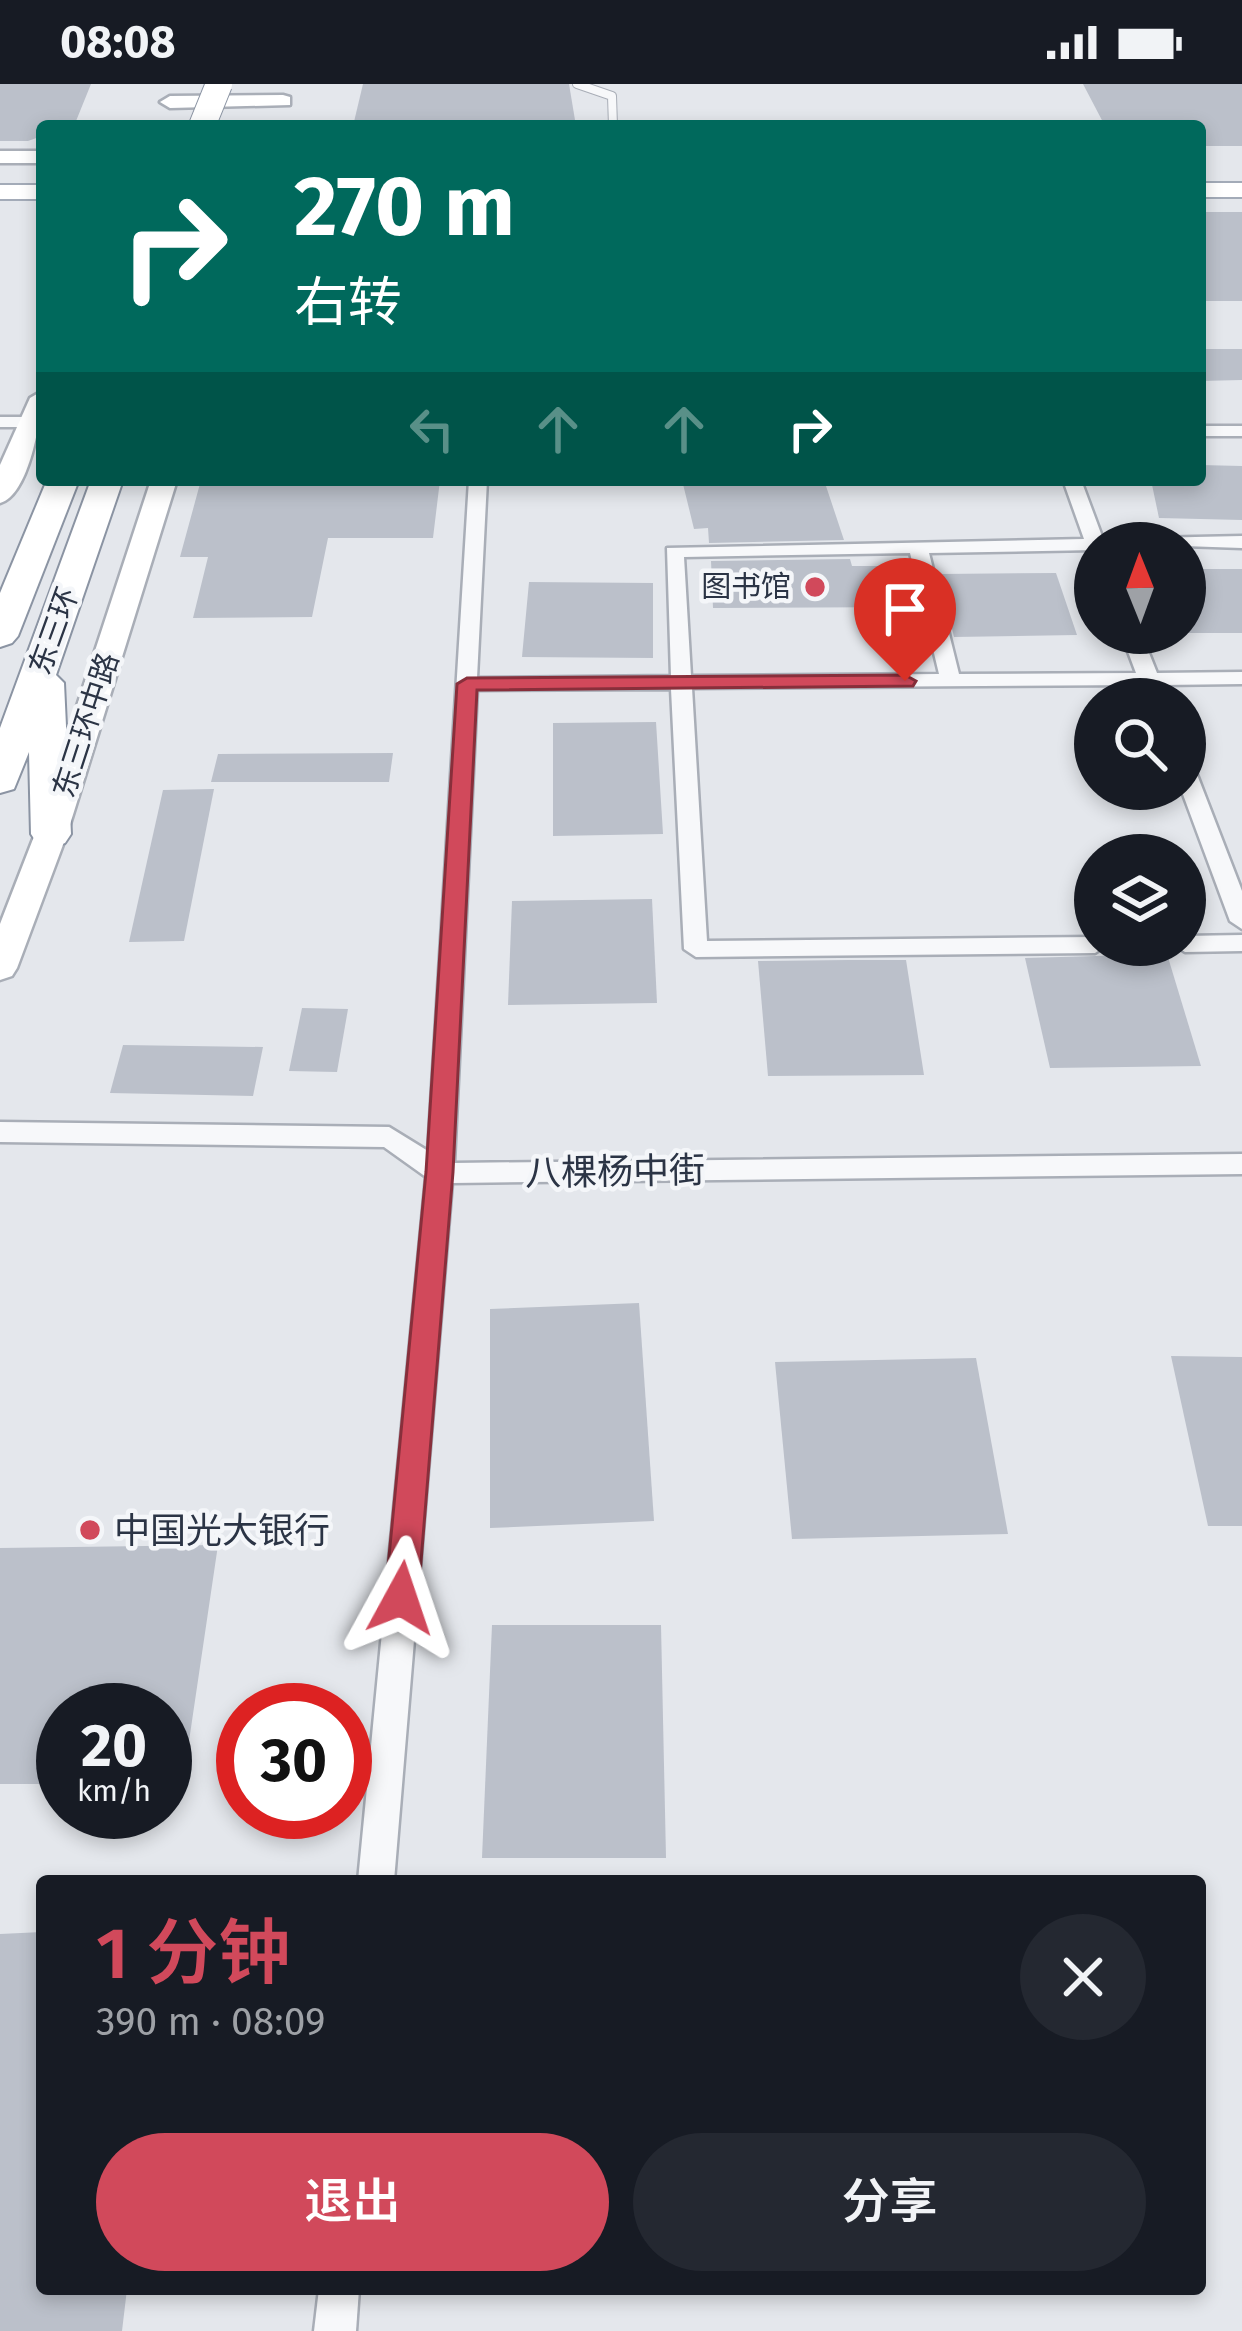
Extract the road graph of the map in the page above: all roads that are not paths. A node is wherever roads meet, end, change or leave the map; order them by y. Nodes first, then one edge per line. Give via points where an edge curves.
1 (218, 84) edge
2 (248, 84) edge
3 (577, 84) edge
4 (173, 93) edge
5 (286, 93) edge
6 (204, 120) edge
7 (235, 120) edge
8 (614, 120) edge
9 (0, 157) edge
10 (36, 157) edge
11 (0, 172) edge
12 (36, 172) edge
13 (1206, 172) edge
14 (1242, 172) edge
15 (1206, 190) edge
16 (1242, 190) edge
17 (0, 192) edge
18 (36, 193) edge
19 (36, 410) edge
20 (36, 412) edge
21 (0, 422) edge
22 (1206, 431) edge
23 (1242, 431) edge
24 (61, 486) edge
25 (105, 486) edge
26 (162, 486) edge
27 (478, 486) edge
28 (1074, 486) edge
29 (0, 495) edge
30 (1087, 522) edge
31 (1206, 542) edge
32 (1242, 542) edge
33 (1074, 543) edge
34 (918, 547) junction
35 (3, 626) edge
36 (46, 654) junction
37 (1242, 678) edge
38 (950, 681) junction
39 (1206, 682) edge
40 (680, 683) junction
41 (467, 684) junction
42 (1074, 686) edge
43 (0, 782) edge
44 (1200, 810) edge
45 (51, 834) junction
46 (1242, 921) edge
47 (1242, 943) edge
48 (1206, 944) edge
49 (1074, 945) edge
50 (0, 968) edge
51 (0, 1132) edge
52 (1242, 1164) edge
53 (440, 1172) junction
54 (377, 1875) edge
55 (338, 2295) edge
56 (335, 2331) edge

1 - 6 highway, bridge
2 - 7 highway
3 - 8 lane via 612,96
4 - 5 street
9 - 10 street
11 - 12 main road
13 - 14 main road
15 - 16 main road
17 - 18 main road
19 - 21 street
20 - 29 street
22 - 23 street
24 - 35 highway, 东三环
25 - 36 highway, 东三环
26 - 45 street, 东三环中路
27 - 41 street
28 - 30 street
31 - 32 street
33 - 34 street
34 - 38 street
34 - 40 street via 674,552
36 - 43 highway, 东三环
36 - 45 highway
37 - 39 street
38 - 40 street
38 - 42 street
40 - 41 street
40 - 49 street via 696,949
41 - 53 street
44 - 46 street
45 - 50 street, 东三环中路
47 - 48 street
51 - 53 street via 389,1137
52 - 53 street, 八棵杨中街
53 - 54 street
55 - 56 street

